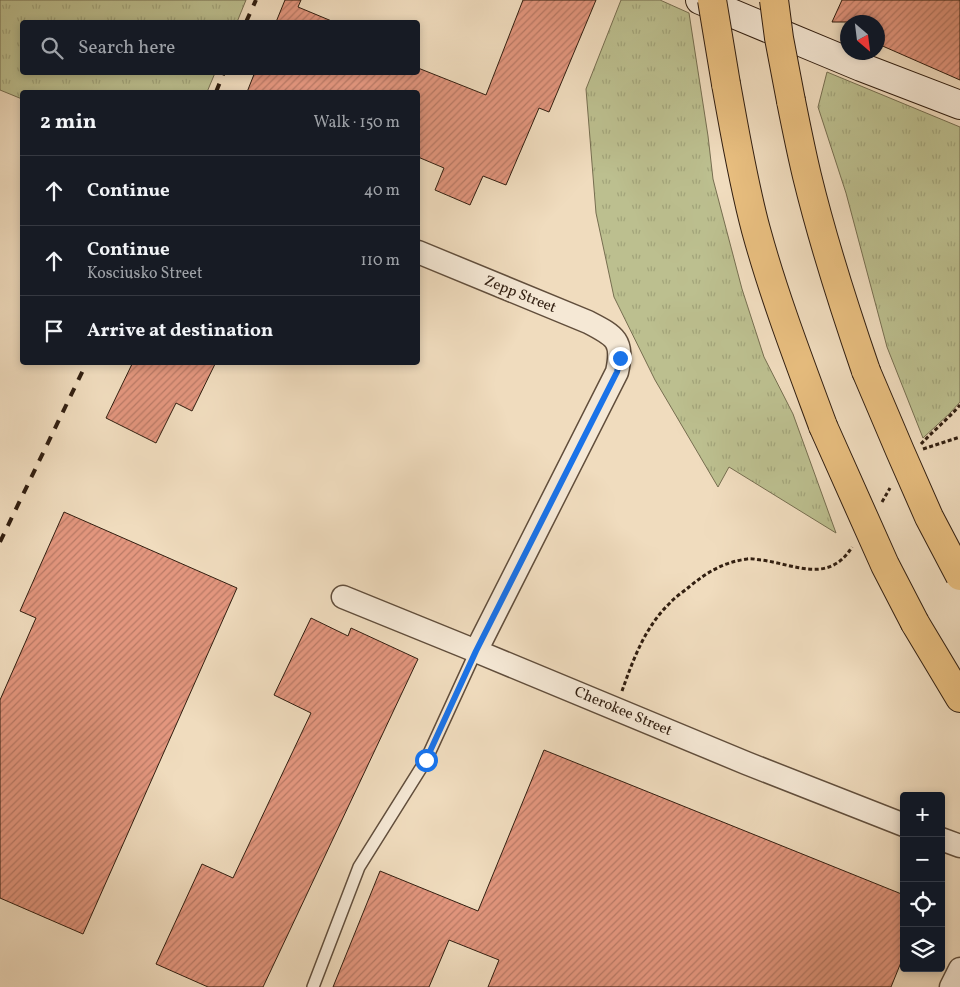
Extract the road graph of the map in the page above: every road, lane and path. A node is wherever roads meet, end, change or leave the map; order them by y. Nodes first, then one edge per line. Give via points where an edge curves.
1 (700, 0) edge
2 (712, 0) edge
3 (774, 0) edge
4 (960, 105) edge
5 (420, 253) edge
6 (960, 405) edge
7 (960, 436) edge
8 (919, 446) dead end
9 (915, 451) dead end
10 (894, 483) dead end
11 (878, 508) dead end
12 (857, 540) dead end
13 (960, 576) edge
14 (344, 597) dead end
15 (476, 651) junction
16 (960, 698) edge
17 (605, 705) junction
18 (900, 822) edge
19 (945, 840) edge
20 (960, 846) edge
21 (960, 969) edge
22 (313, 987) edge
23 (951, 987) edge

1 - 4 street
2 - 16 highway, bridge via 740,158 756,230 780,308 823,426 885,565
3 - 13 highway, bridge via 807,176 846,314 900,452
5 - 15 street, Zepp Street via 588,322 607,332 619,344 617,372
6 - 8 path
7 - 9 path
10 - 11 path
12 - 17 path via 847,556 837,564 820,569 750,559 731,562 702,576 655,620 621,691
14 - 15 street, Cherokee Street
15 - 17 street, Cherokee Street
15 - 22 lane via 426,760 359,867
17 - 18 street, Cherokee Street
19 - 20 street
21 - 23 street

